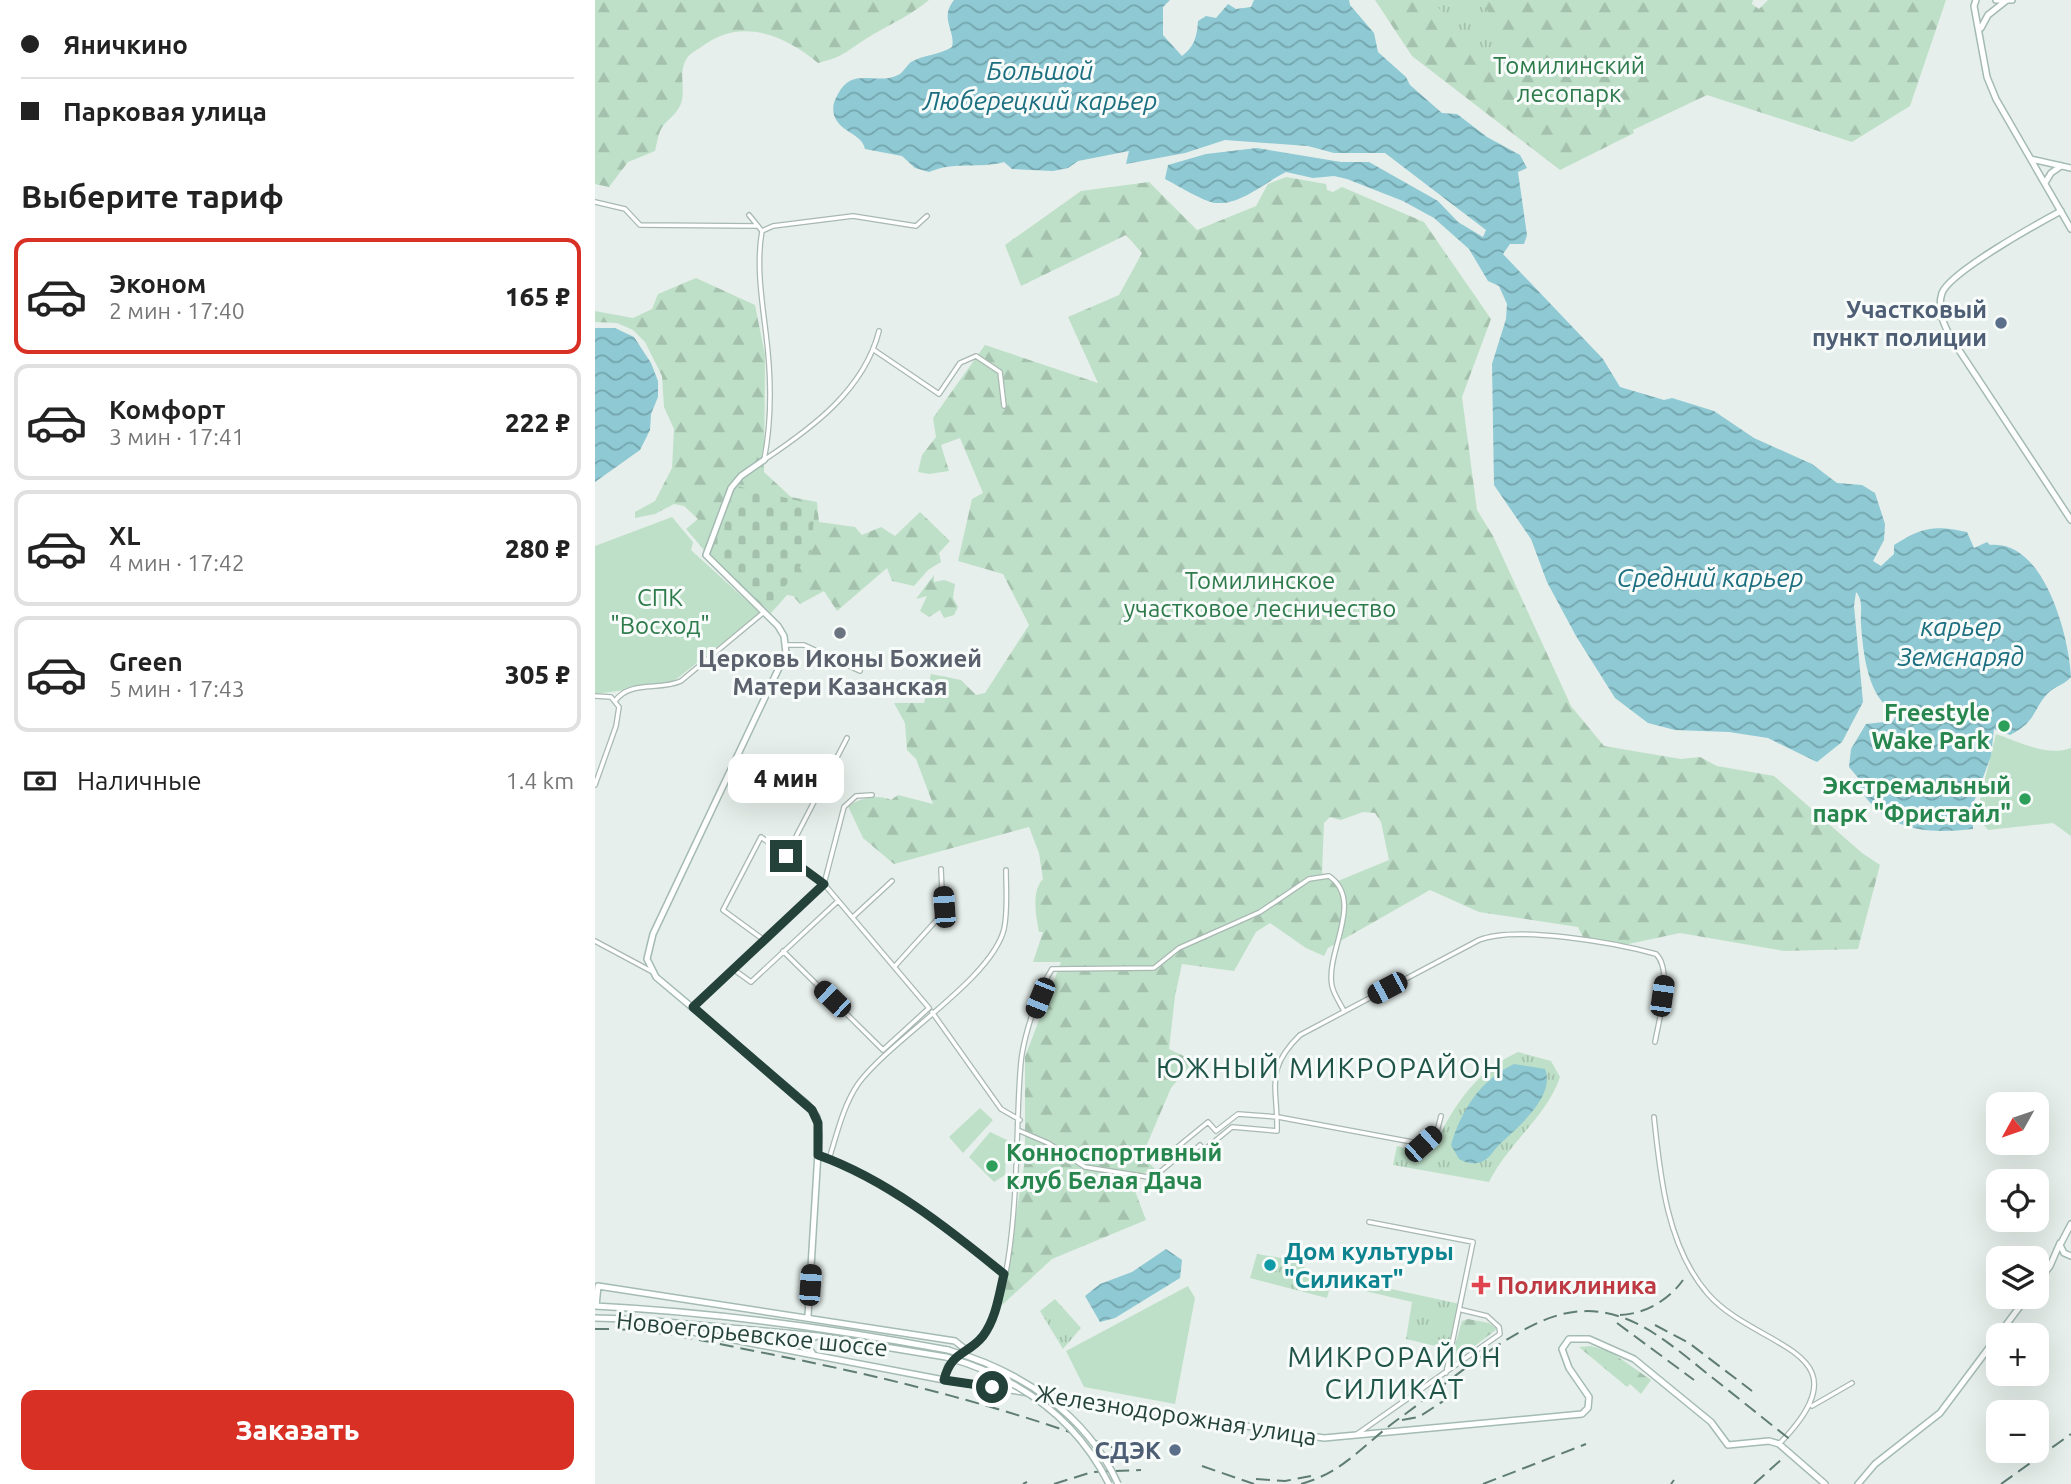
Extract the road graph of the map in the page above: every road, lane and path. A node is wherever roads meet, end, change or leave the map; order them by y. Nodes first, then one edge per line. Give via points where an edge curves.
1 (1976, 0) edge
2 (1994, 0) edge
3 (2010, 0) edge
4 (1977, 12) junction
5 (1991, 12) junction
6 (1980, 31) junction
7 (2031, 159) junction
8 (2061, 166) junction
9 (2071, 168) edge
10 (2045, 183) junction
11 (595, 202) edge
12 (2060, 211) junction
13 (749, 215) dead end
14 (927, 216) dead end
15 (757, 226) junction
16 (2071, 229) edge
17 (762, 231) junction
18 (1888, 312) dead end
19 (1941, 317) junction
20 (879, 331) dead end
21 (874, 350) junction
22 (1004, 406) dead end
23 (764, 460) junction
24 (2071, 520) edge
25 (764, 611) junction
26 (786, 645) junction
27 (860, 671) dead end
28 (595, 696) edge
29 (615, 701) junction
30 (847, 738) dead end
31 (595, 785) edge
32 (872, 795) dead end
33 (786, 856) junction
34 (941, 869) dead end
35 (1006, 870) dead end
36 (892, 881) dead end
37 (824, 884) junction
38 (839, 900) junction
39 (853, 917) junction
40 (595, 940) edge
41 (764, 940) junction
42 (783, 951) junction
43 (895, 966) junction
44 (733, 969) junction
45 (651, 971) junction
46 (693, 1007) junction
47 (930, 1010) junction
48 (1345, 1011) junction
49 (1655, 1042) dead end
50 (1441, 1116) dead end
51 (1277, 1117) junction
52 (1654, 1117) dead end
53 (1020, 1120) junction
54 (1020, 1131) junction
55 (818, 1155) junction
56 (1178, 1157) junction
57 (829, 1159) junction
58 (1369, 1223) dead end
59 (2071, 1224) edge
60 (2068, 1234) edge
61 (2060, 1243) junction
62 (2070, 1256) edge
63 (2050, 1266) joint
64 (1004, 1274) junction
65 (596, 1306) edge
66 (1461, 1309) junction
67 (2018, 1309) edge
68 (808, 1316) junction
69 (595, 1318) edge
70 (625, 1319) junction
71 (818, 1336) junction
72 (957, 1342) junction
73 (974, 1345) junction
74 (965, 1349) junction
75 (816, 1356) junction
76 (1446, 1373) junction
77 (944, 1380) junction
78 (1852, 1383) dead end
79 (1810, 1407) junction
80 (1355, 1435) junction
81 (1779, 1444) junction
82 (1109, 1484) edge
83 (1118, 1484) edge
84 (1825, 1484) edge
85 (1858, 1484) edge

1 - 4 street
2 - 3 street
2 - 5 street
3 - 5 street
4 - 5 street
4 - 6 street
5 - 6 street
6 - 7 street via 1987,78
7 - 8 street
7 - 10 street
8 - 9 street
8 - 10 street
10 - 12 street
11 - 15 street via 625,209 640,225
12 - 16 street
12 - 19 street via 1955,276 1941,296
13 - 15 street
14 - 17 street via 915,226 853,216
15 - 17 street
17 - 23 street via 768,365
18 - 19 street
19 - 24 street
20 - 21 street
21 - 22 street via 939,394 960,363 976,356 1000,372
21 - 23 street via 844,397
23 - 25 street via 731,488 706,555
25 - 26 street via 778,626
25 - 29 street via 681,681 666,687 627,689
26 - 27 street via 811,647
26 - 45 street via 782,665 653,934 647,959
28 - 29 street
29 - 31 street via 618,714
30 - 33 street
32 - 37 street via 856,796 844,807
33 - 37 street
33 - 41 street via 761,837 723,910
34 - 43 street via 943,913
35 - 47 street via 1003,932 978,971
36 - 39 street
37 - 38 street
37 - 41 street
38 - 39 street
38 - 42 street
39 - 43 street
40 - 45 street
41 - 44 street
42 - 44 street via 751,982
42 - 47 street via 883,1051
43 - 47 street
44 - 46 street
45 - 46 street
46 - 55 street via 812,1110 818,1123
47 - 53 street via 1001,1109
47 - 57 street via 860,1082 846,1107
48 - 49 street via 1479,940 1495,934 1532,933 1660,957 1665,974
48 - 51 street via 1300,1035 1278,1061
48 - 53 street via 1331,985 1344,904 1335,880 1320,875 1237,925 1179,948 1154,968 1052,969 1028,1029 1019,1080
50 - 51 street via 1437,1131 1423,1144
51 - 56 street via 1238,1114 1216,1131 1208,1122 1175,1149
51 - 56 street via 1277,1131 1232,1127 1204,1150 1200,1145 1183,1160
52 - 79 street via 1668,1210 1694,1270 1709,1295 1808,1365 1814,1386
53 - 54 street
54 - 56 street via 1085,1167 1112,1174 1155,1176
54 - 64 street
55 - 57 street
55 - 68 street
57 - 64 street via 936,1219
58 - 66 street via 1473,1242
59 - 60 street
60 - 61 street
61 - 62 street
61 - 63 street
62 - 63 street
64 - 73 street via 989,1328
65 - 68 street via 598,1286
65 - 83 street, Новоегорьевское шоссе, bridge via 768,1320 948,1350 1001,1367 1049,1398 1092,1443
66 - 76 street
66 - 76 street via 1487,1316 1499,1326 1500,1334
67 - 85 street via 1940,1413 1875,1464
68 - 72 street
69 - 70 street, Новоегорьевское шоссе
70 - 71 street, Новоегорьевское шоссе
70 - 75 street, Железнодорожная улица
71 - 75 street via 809,1339 807,1346
71 - 82 street, Новоегорьевское шоссе, bridge via 946,1357 997,1374 1044,1404 1086,1447
72 - 73 street
72 - 74 street
73 - 74 street
74 - 77 street via 948,1366
75 - 77 street, Железнодорожная улица
76 - 80 street
77 - 80 street, Железнодорожная улица via 1324,1438
78 - 79 street
79 - 81 street
80 - 81 street, Железнодорожная улица via 1582,1414 1589,1397 1562,1349 1566,1340 1579,1338 1634,1359 1711,1422 1728,1445
81 - 84 street

